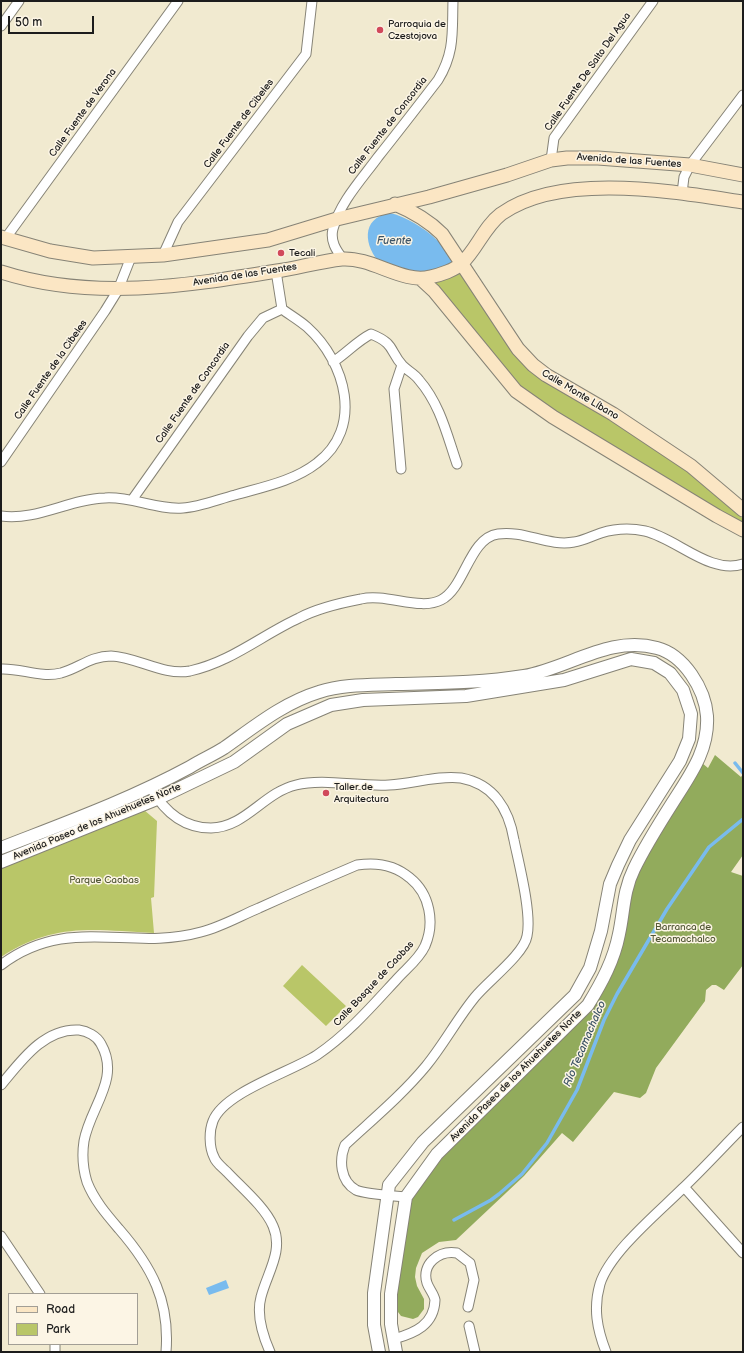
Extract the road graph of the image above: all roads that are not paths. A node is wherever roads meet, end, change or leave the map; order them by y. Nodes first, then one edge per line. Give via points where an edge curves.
1 (20, 1) edge
2 (178, 1) edge
3 (312, 1) edge
4 (453, 1) edge
5 (653, 1) edge
6 (1, 26) edge
7 (743, 95) edge
8 (551, 160) junction
9 (690, 165) junction
10 (743, 175) edge
11 (682, 193) junction
12 (743, 202) edge
13 (396, 204) junction
14 (337, 219) junction
15 (3, 238) edge
16 (163, 255) junction
17 (131, 257) junction
18 (343, 259) junction
19 (462, 263) junction
20 (276, 271) junction
21 (1, 272) edge
22 (421, 279) junction
23 (118, 290) junction
24 (282, 309) junction
25 (333, 362) junction
26 (402, 365) junction
27 (1, 462) edge
28 (457, 464) dead end
29 (401, 469) dead end
30 (132, 500) junction
31 (743, 510) edge
32 (1, 516) edge
33 (743, 530) edge
34 (743, 564) edge
35 (611, 647) junction
36 (614, 663) junction
37 (1, 669) edge
38 (151, 788) junction
39 (157, 799) junction
40 (1, 848) edge
41 (1, 862) edge
42 (600, 931) junction
43 (619, 935) junction
44 (1, 965) edge
45 (1, 1085) edge
46 (743, 1127) edge
47 (684, 1187) junction
48 (388, 1194) junction
49 (406, 1197) junction
50 (1, 1236) edge
51 (743, 1254) edge
52 (39, 1293) edge
53 (468, 1307) dead end
54 (469, 1326) dead end
55 (394, 1339) junction
56 (166, 1352) edge
57 (270, 1352) edge
58 (379, 1352) edge
59 (396, 1352) edge
60 (475, 1352) edge
61 (606, 1352) edge

1 - 6 street
2 - 15 street, Calle Fuente de Verona
3 - 16 street, Calle Fuente de Cibeles via 306,54 178,222
4 - 14 street, Calle Fuente de Concordia via 451,52 447,65 350,194
5 - 8 street, Calle Fuente De Salto Del Agua via 554,138
7 - 9 street
8 - 9 main road, Avenida de las Fuentes via 598,158
8 - 13 main road, Avenida de las Fuentes via 430,197
9 - 10 main road, Avenida de las Fuentes
9 - 11 street via 684,177
11 - 12 main road
11 - 19 main road via 594,188 525,200 500,215
13 - 14 main road, Avenida de las Fuentes
13 - 19 main road, Calle Monte Líbano via 417,213 432,224
14 - 16 main road, Avenida de las Fuentes via 268,240
14 - 18 street, Calle Fuente de Concordia via 332,240
15 - 17 main road, Avenida de las Fuentes via 50,251 92,258
16 - 17 main road, Avenida de las Fuentes
17 - 23 street, Calle Fuente de la Cibeles
18 - 20 main road, Avenida de las Fuentes
18 - 22 main road, Avenida de las Fuentes via 375,264
19 - 22 main road via 445,272
19 - 31 main road, Calle Monte Líbano via 518,349 533,365 691,466
20 - 23 main road, Avenida de las Fuentes via 164,287
20 - 24 street
21 - 23 main road, Avenida de las Fuentes via 66,287
22 - 33 main road via 434,291 516,391 552,417
23 - 27 street, Calle Fuente de la Cibeles
24 - 25 street via 307,327
24 - 30 street, Calle Fuente de Concordia via 263,318 248,336
25 - 26 street via 371,334 391,346
25 - 30 street via 343,383 346,409 342,431 332,450 317,463 297,475 268,486 184,508 164,508
26 - 28 street via 419,379 437,406
26 - 29 street via 394,389
30 - 32 street via 100,498 28,516
34 - 37 street via 715,564 646,531 624,529 603,532 574,543 555,543 517,534 496,534 482,543 453,590 442,600 429,604 392,598 364,598 333,605 299,617 227,659 188,671 165,670 135,660 111,656 94,658 62,673 40,675
35 - 36 street
35 - 38 street, Avenida Paseo de los Ahuehuetes Norte via 561,666 524,676 463,682 357,685 320,691 278,710 221,750
35 - 43 street, Avenida Paseo de los Ahuehuetes Norte via 631,644 660,648 673,656 689,670 700,690 707,714 706,737 698,760 632,873 624,894
36 - 39 street, Avenida Paseo de los Ahuehuetes Norte via 564,680 527,687 466,696 363,700 331,705 287,724 234,762
36 - 42 street, Avenida Paseo de los Ahuehuetes Norte via 631,659 654,663 670,673 683,690 691,714 689,739 680,761 630,840 610,884
38 - 39 street
38 - 40 street, Avenida Paseo de los Ahuehuetes Norte
39 - 41 street, Avenida Paseo de los Ahuehuetes Norte
39 - 48 street via 169,812 184,822 200,827 218,827 235,823 265,800 295,785 320,782 366,786 392,785 460,778 484,786 494,793 505,809 512,826 528,918 527,938 519,952 473,1000 426,1066 346,1145 341,1166 351,1186 357,1191
42 - 43 street
42 - 48 street, Avenida Paseo de los Ahuehuetes Norte via 590,968 575,995 423,1142 390,1185
43 - 49 street, Avenida Paseo de los Ahuehuetes Norte via 606,975 588,1005 438,1154
44 - 57 street, Calle Bosque de Caobas via 31,947 60,938 82,936 160,939 201,932 357,865 376,863 390,866 403,872 418,885 427,901 430,919 428,937 420,954 352,1027 332,1044 315,1056 233,1099 220,1109 213,1120 210,1139 214,1158 266,1214 276,1234 276,1251 261,1297 260,1308 262,1329
45 - 56 street via 28,1053 50,1036 68,1029 84,1031 98,1039 108,1055 108,1074 84,1139 84,1165 88,1183 100,1206 143,1257 156,1282 164,1308
46 - 47 street
47 - 51 street
47 - 61 street via 620,1252 600,1283 596,1316
48 - 49 street
48 - 58 street, Avenida Paseo de los Ahuehuetes Norte via 374,1293 374,1325
49 - 55 street, Avenida Paseo de los Ahuehuetes Norte via 391,1294
50 - 52 street
53 - 55 street via 474,1280 473,1268 457,1253 440,1254 431,1261 426,1272 427,1283 435,1300 430,1316 418,1331
54 - 60 street
55 - 59 street, Avenida Paseo de los Ahuehuetes Norte

